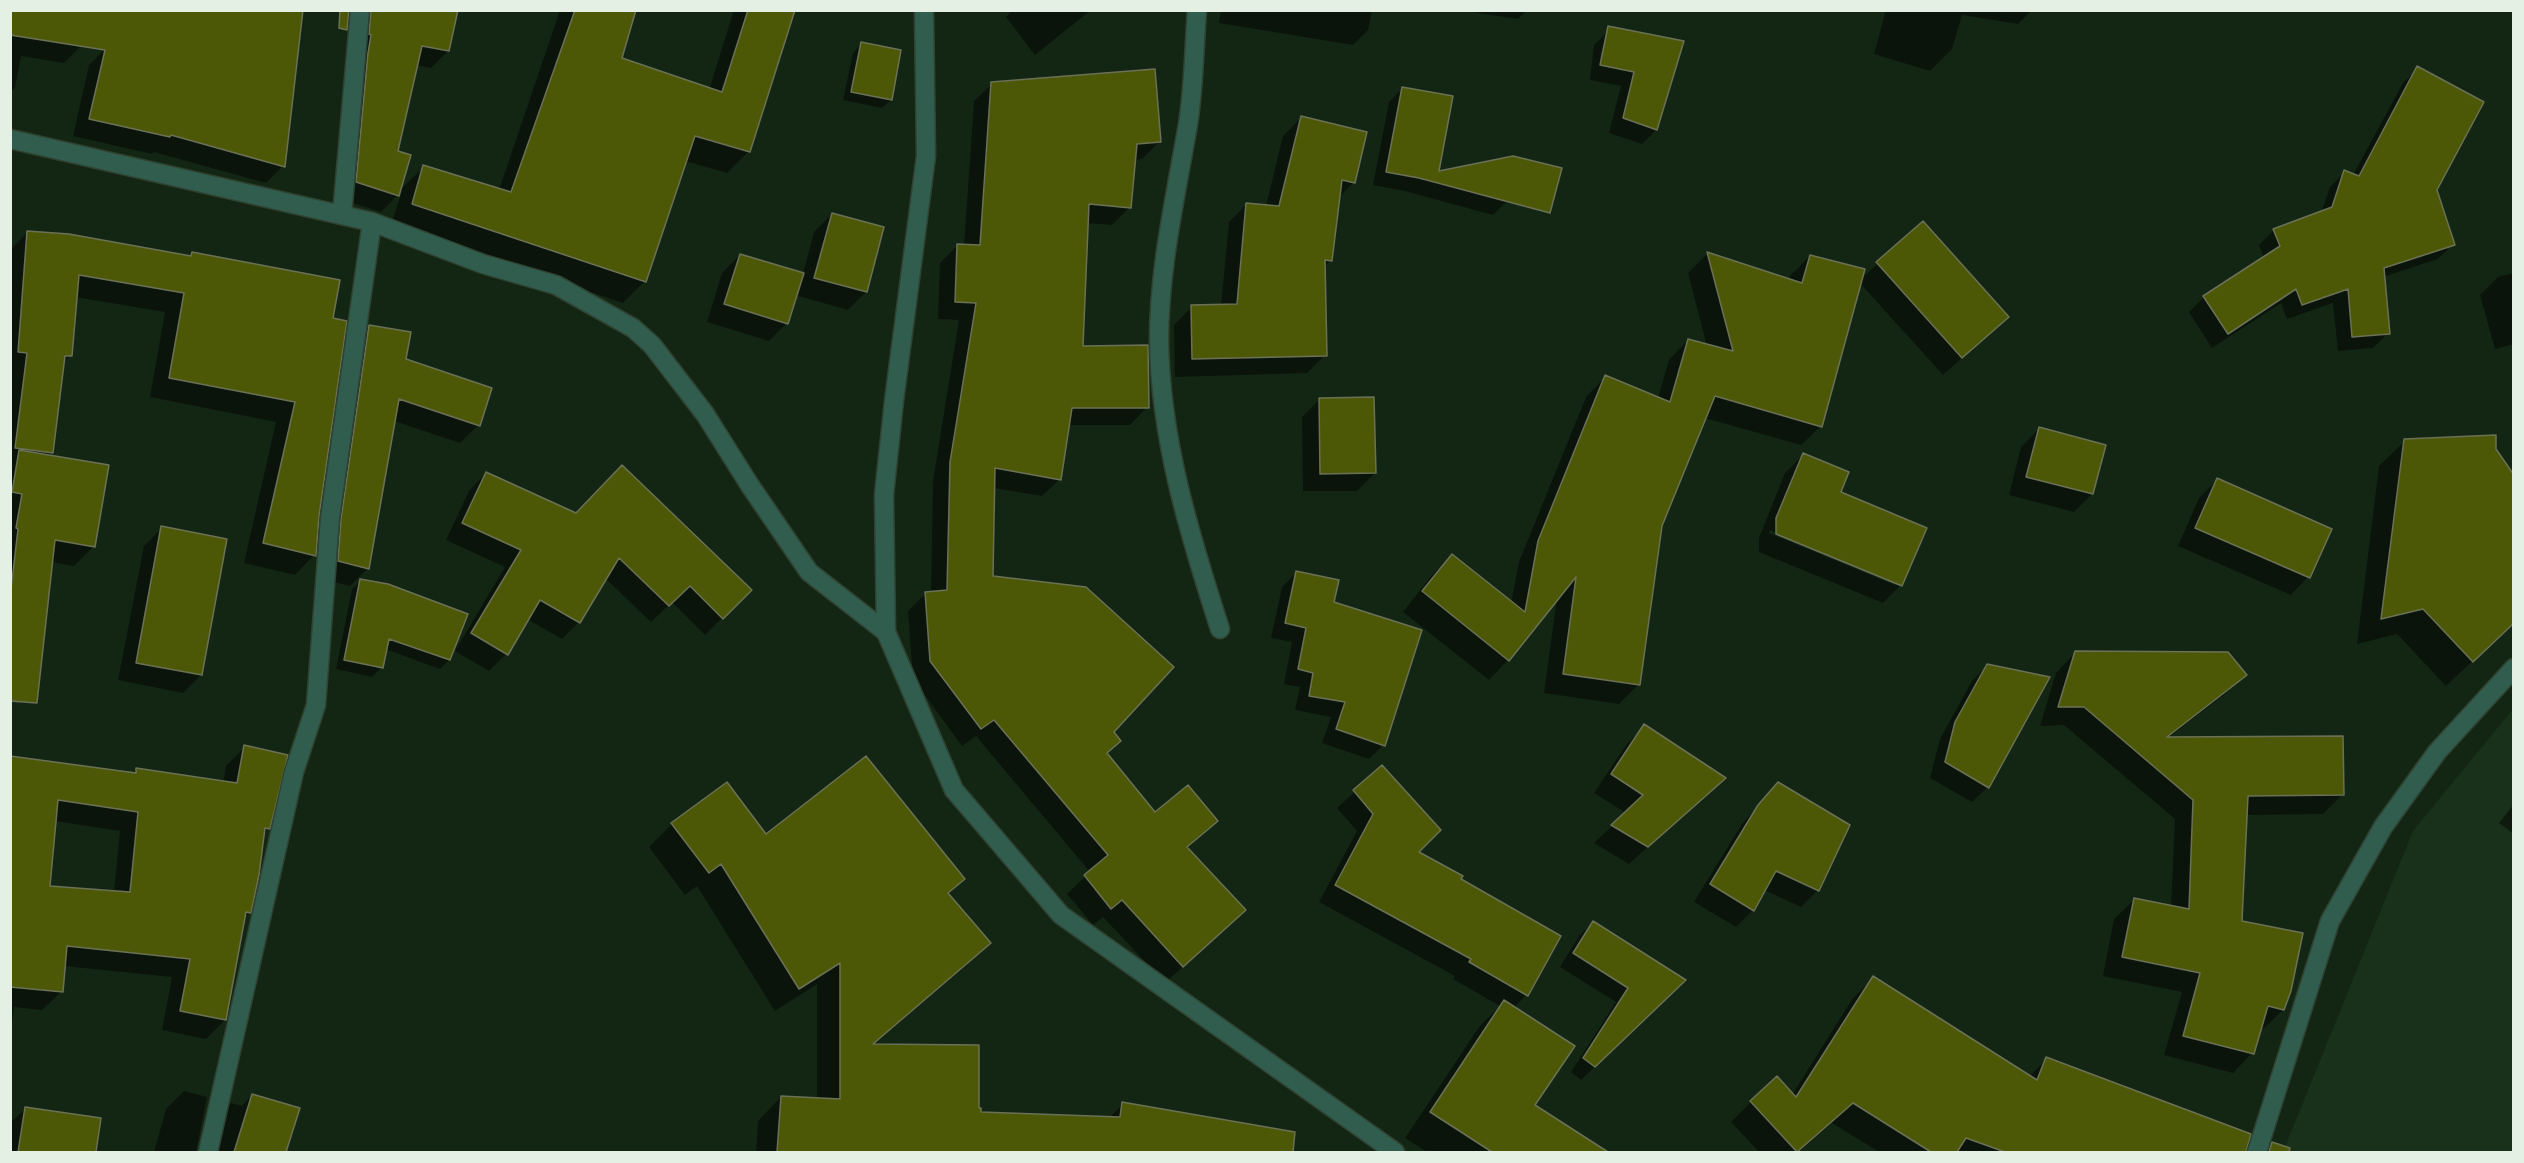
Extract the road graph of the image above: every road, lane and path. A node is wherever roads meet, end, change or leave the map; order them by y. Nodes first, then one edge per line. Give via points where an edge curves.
1 (360, 10) edge
2 (924, 10) edge
3 (1197, 10) edge
4 (10, 139) edge
5 (342, 215) junction
6 (372, 222) junction
7 (1220, 629) dead end
8 (886, 632) junction
9 (2514, 668) edge
10 (208, 1152) edge
11 (1395, 1152) edge
12 (2257, 1152) edge

1 - 5 street
2 - 8 street via 926,156 884,495
3 - 7 street via 1188,121 1162,281 1159,341 1165,412 1180,493
4 - 5 street
5 - 6 street
6 - 8 street via 483,264 556,285 633,328 652,345 705,414 809,572
6 - 10 street via 330,518 316,705 294,772
8 - 11 street via 954,790 1061,915
9 - 12 street via 2437,752 2383,827 2330,921

